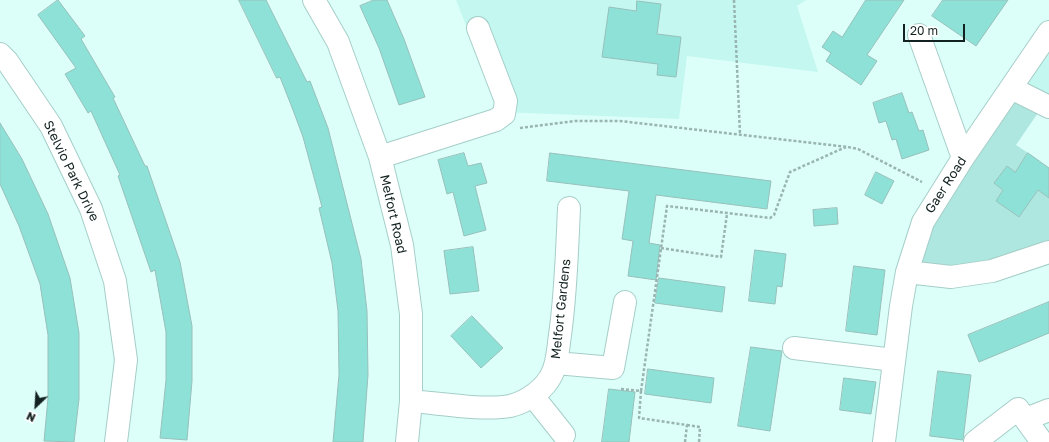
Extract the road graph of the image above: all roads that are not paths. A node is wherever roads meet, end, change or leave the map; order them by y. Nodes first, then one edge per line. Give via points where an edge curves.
1 (314, 0) edge
2 (478, 28) dead end
3 (1049, 32) edge
4 (919, 35) dead end
5 (0, 54) edge
6 (1011, 88) junction
7 (1049, 107) edge
8 (380, 157) junction
9 (963, 158) junction
10 (568, 208) dead end
11 (1049, 252) edge
12 (907, 272) junction
13 (625, 302) dead end
14 (794, 348) dead end
15 (894, 360) junction
16 (556, 363) junction
17 (532, 396) junction
18 (410, 401) junction
19 (1049, 410) edge
20 (1026, 420) junction
21 (564, 435) dead end
22 (116, 442) edge
23 (407, 442) edge
24 (884, 442) edge
25 (976, 442) edge
26 (1042, 442) edge

1 - 8 street, Melfort Road via 338,42
2 - 8 street via 506,101 504,114 496,120
3 - 6 street, Gaer Road
4 - 9 street
5 - 22 street, Stelvio Park Drive via 52,126 92,208 115,281 126,360
6 - 7 street
6 - 9 street, Gaer Road
8 - 18 street, Melfort Road via 402,245 410,314
9 - 12 street, Gaer Road via 923,222
10 - 16 street, Melfort Gardens via 565,294
11 - 12 street via 992,271 951,277
12 - 15 street, Gaer Road
13 - 16 street via 613,368
14 - 15 street
15 - 24 street, Gaer Road
16 - 17 street, Melfort Gardens via 552,374
17 - 18 street, Melfort Gardens via 522,402 500,407
17 - 21 street
18 - 23 street, Melfort Road
19 - 20 street
20 - 25 street via 1018,410
20 - 26 street

